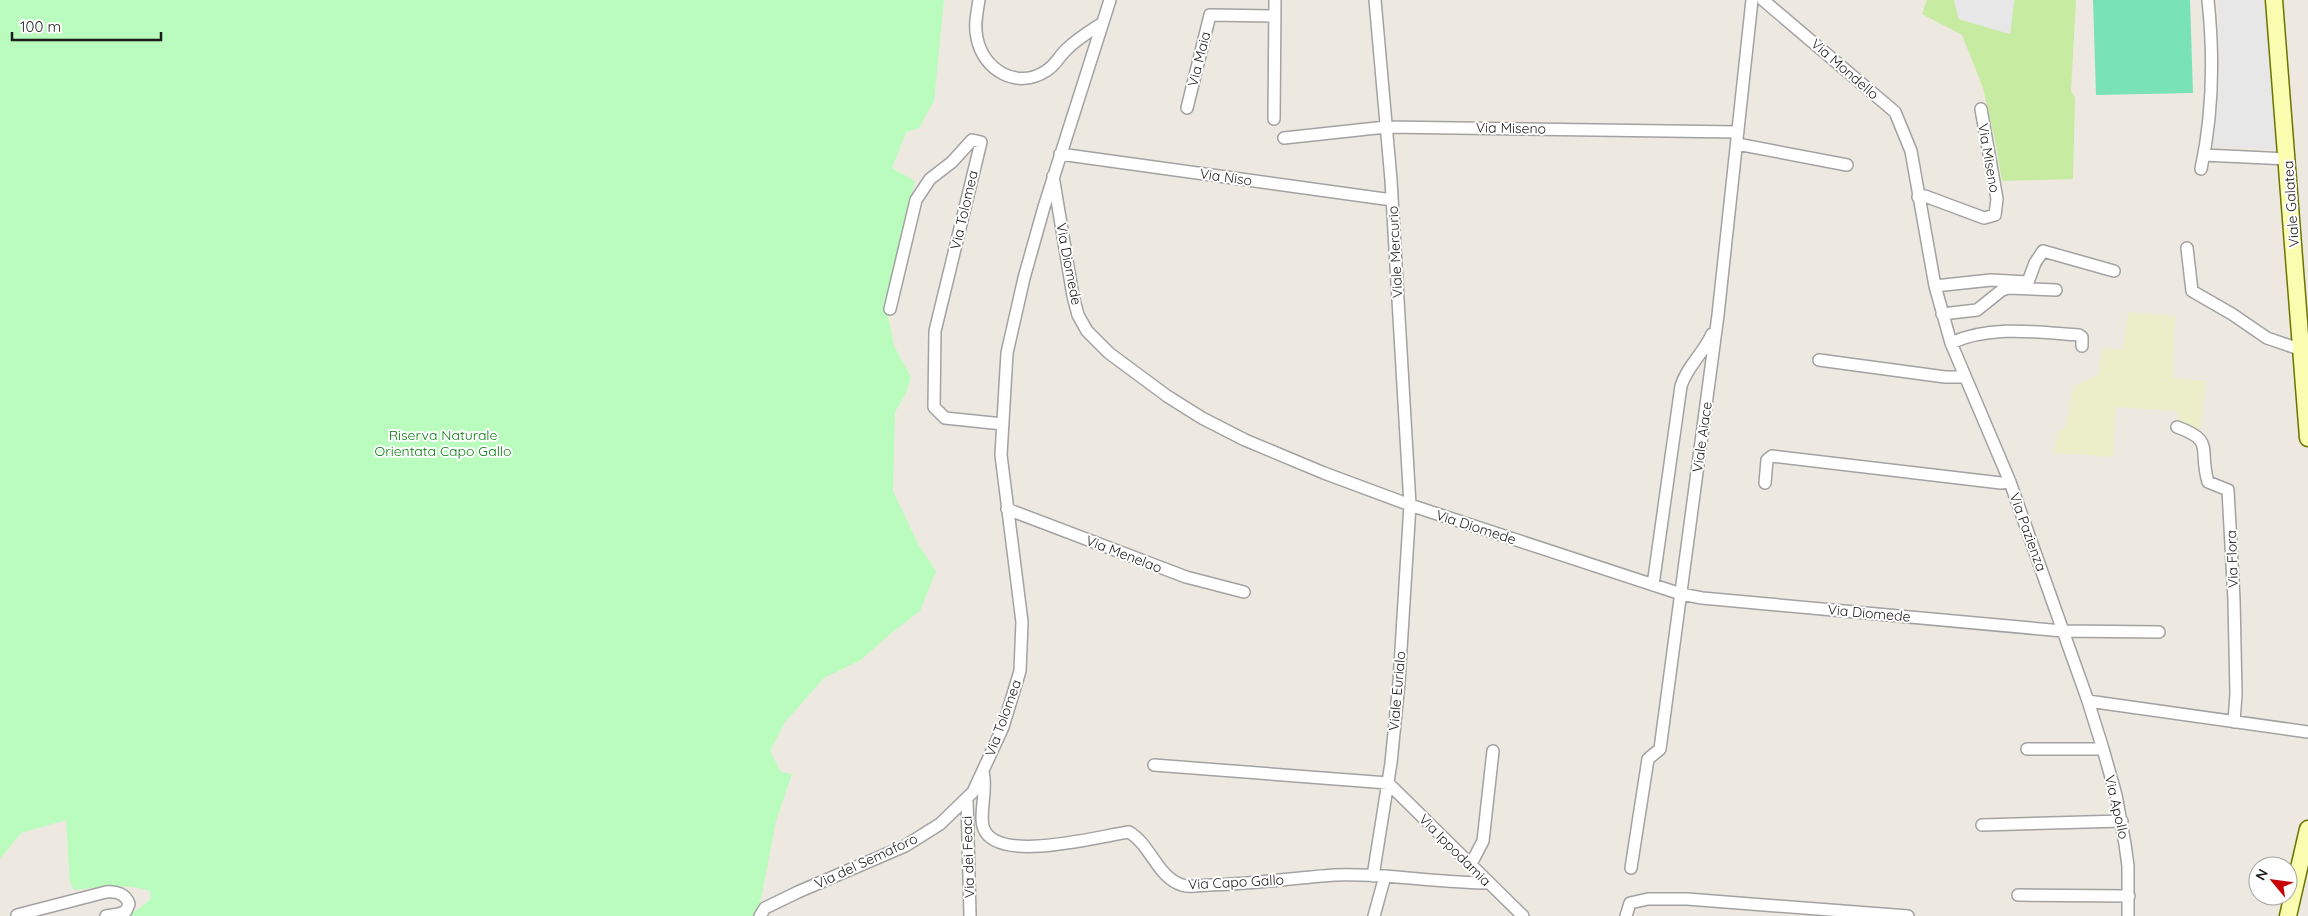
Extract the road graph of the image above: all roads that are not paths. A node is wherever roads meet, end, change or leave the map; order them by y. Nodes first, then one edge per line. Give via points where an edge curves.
1 (979, 0) edge
2 (1110, 0) edge
3 (1275, 0) edge
4 (1375, 0) edge
5 (1752, 0) edge
6 (1763, 0) edge
7 (2208, 0) edge
8 (2274, 0) edge
9 (1275, 16) junction
10 (1101, 24) junction
11 (1187, 108) dead end
12 (1981, 110) dead end
13 (1274, 119) dead end
14 (1386, 127) junction
15 (1284, 138) dead end
16 (1737, 138) junction
17 (1910, 151) joint
18 (1060, 154) junction
19 (2204, 155) junction
20 (2288, 159) junction
21 (1847, 165) dead end
22 (2201, 169) dead end
23 (1053, 176) junction
24 (1918, 197) junction
25 (1392, 200) junction
26 (2187, 248) dead end
27 (2114, 271) dead end
28 (1935, 286) junction
29 (2056, 290) dead end
30 (890, 309) dead end
31 (1942, 314) junction
32 (1718, 315) junction
33 (2304, 342) edge
34 (1951, 343) junction
35 (2082, 346) dead end
36 (1819, 360) dead end
37 (1963, 377) junction
38 (1003, 424) junction
39 (2177, 427) dead end
40 (2308, 438) edge
41 (2010, 482) junction
42 (1765, 483) dead end
43 (1410, 505) junction
44 (1007, 510) junction
45 (1653, 585) junction
46 (1244, 592) dead end
47 (1681, 594) junction
48 (2063, 631) junction
49 (2159, 632) dead end
50 (2088, 701) junction
51 (2234, 722) junction
52 (2308, 732) edge
53 (2103, 748) junction
54 (2026, 749) dead end
55 (1493, 750) dead end
56 (1154, 765) dead end
57 (983, 772) junction
58 (1388, 783) junction
59 (967, 799) junction
60 (2122, 821) junction
61 (1982, 825) dead end
62 (2308, 829) edge
63 (1470, 864) junction
64 (1630, 868) dead end
65 (1379, 876) junction
66 (1488, 883) junction
67 (2018, 895) dead end
68 (2129, 896) junction
69 (17, 915) edge
70 (106, 916) edge
71 (760, 916) edge
72 (970, 916) edge
73 (1374, 916) edge
74 (1522, 916) edge
75 (1626, 916) edge
76 (1908, 916) edge
77 (2128, 916) edge
78 (2288, 916) edge

1 - 10 street via 977,39 988,65 1013,79 1045,72 1080,37
2 - 10 street, Via Tolomea
3 - 9 street
4 - 14 street, Viale Mercurio
5 - 16 street, Viale Aiace
6 - 17 street, Via Mondello via 1895,112
7 - 19 street via 2212,32 2212,89
8 - 20 main road, Viale Galatea
9 - 11 street, Via Maia via 1210,15
9 - 13 street
10 - 18 street, Via Tolomea
12 - 24 street, Via Miseno via 1997,199 1995,216 1984,218 1925,196
14 - 15 street, Via Miseno
14 - 16 street, Via Miseno
14 - 25 street, Viale Mercurio
16 - 21 street, Via Miseno
16 - 32 street, Viale Aiace
17 - 24 street, Via Pazienza
18 - 23 street, Via Tolomea
18 - 25 street, Via Niso
19 - 20 street
19 - 22 street
20 - 33 main road, Viale Galatea
23 - 38 street, Via Tolomea via 1007,353
23 - 43 street, Via Diomede via 1078,315 1103,348 1202,418 1288,458
24 - 28 street, Via Pazienza
25 - 43 street, Viale Mercurio
26 - 33 street via 2192,291 2267,338
27 - 28 street via 2043,251 2028,282 1991,280
28 - 31 street, Via Pazienza
29 - 31 street via 2008,288 1977,310
30 - 38 street, Via Tolomea via 916,200 930,179 952,162 972,140 981,142 935,331 934,407 945,418
31 - 34 street, Via Pazienza
32 - 45 street via 1708,342 1687,370 1681,386
32 - 47 street, Viale Aiace
33 - 40 main road, Viale Galatea
34 - 35 street via 1977,333 2013,332 2079,335
34 - 37 street, Via Pazienza
36 - 37 street via 1945,378
37 - 41 street, Via Pazienza
38 - 44 street, Via Tolomea via 1001,456
39 - 51 street, Via Flora via 2199,437 2204,444 2203,466 2208,482 2228,490 2230,498
41 - 42 street via 1772,456 1767,460
41 - 48 street, Via Pazienza
43 - 45 street, Via Diomede
43 - 58 street, Viale Eurialo via 1399,682
44 - 46 street, Via Menelao via 1186,577
44 - 57 street, Via Tolomea via 1022,622 1020,671 1003,727
45 - 47 street, Via Diomede
47 - 48 street, Via Diomede
47 - 64 street, Viale Aiace via 1660,749 1648,759
48 - 49 street, Via Diomede
48 - 50 street, Via Pazienza
50 - 51 street
50 - 53 street, Via Apollo
51 - 52 street
53 - 54 street
53 - 60 street, Via Apollo
55 - 63 street via 1483,841
56 - 58 street
57 - 59 street, Via del Semaforo
57 - 65 street, Via Capo Gallo via 986,783 983,828 991,840 1002,844 1034,847 1129,832 1138,837 1168,877 1183,886 1336,875
58 - 63 street, Via Ippodamia
58 - 65 street, Viale Eurialo
59 - 71 street, Via del Semaforo via 940,824 904,846 765,908
59 - 72 street, Via dei Feaci
60 - 61 street
60 - 68 street, Via Apollo
62 - 78 main road
63 - 66 street, Via Ippodamia
65 - 66 street, Via Capo Gallo
65 - 73 street, Viale Eurialo
66 - 74 street, Via Ippodamia
67 - 68 street
68 - 77 street, Via Apollo
69 - 70 street via 111,891 128,900 128,908 123,913
75 - 76 street via 1630,903 1648,898

